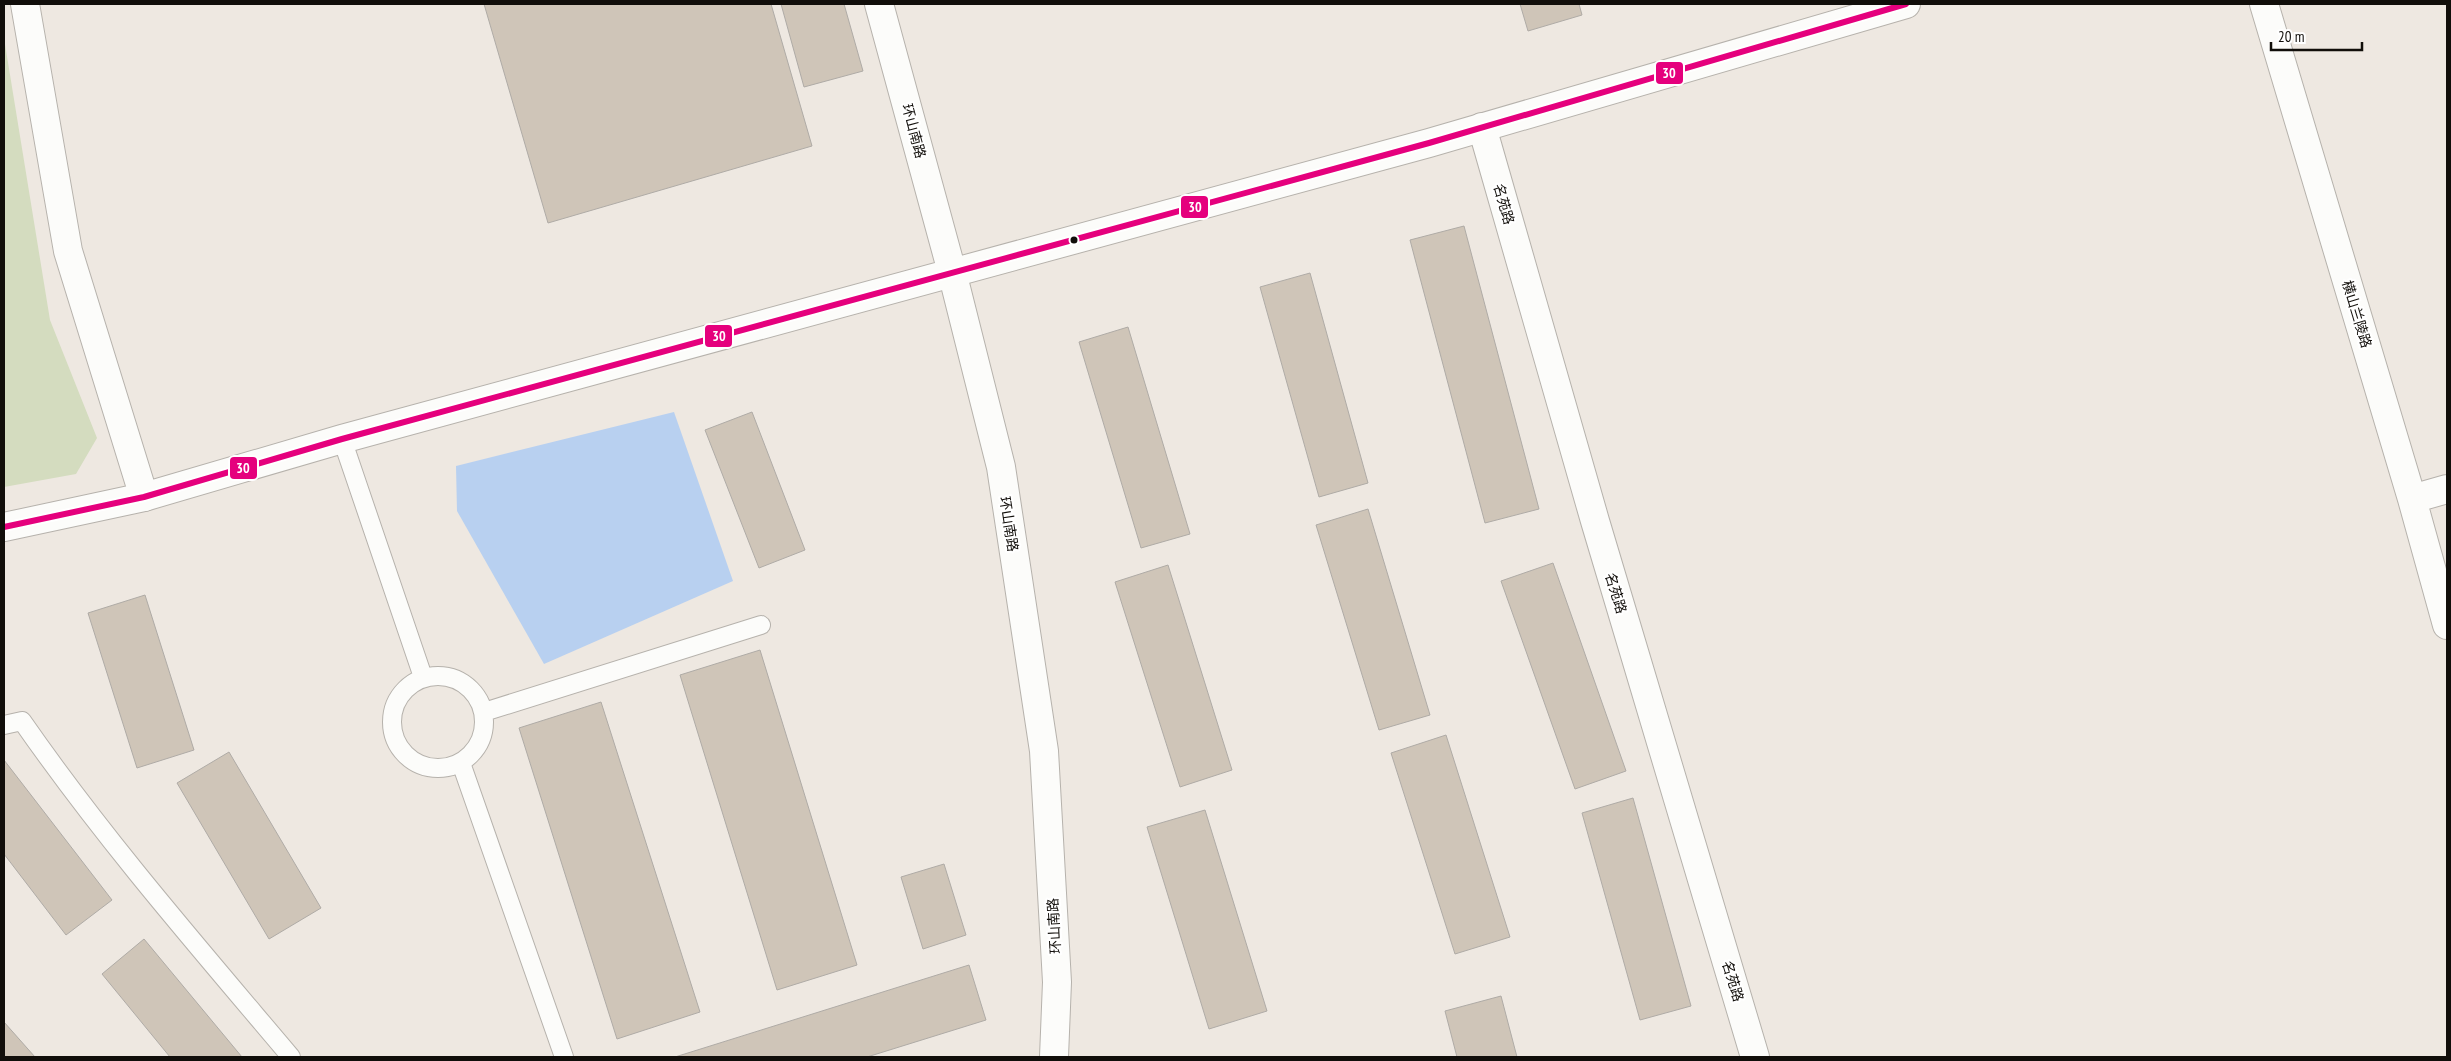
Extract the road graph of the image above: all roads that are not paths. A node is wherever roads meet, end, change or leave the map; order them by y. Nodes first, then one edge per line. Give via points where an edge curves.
1 (25, 4) edge
2 (879, 4) edge
3 (1906, 4) edge
4 (2264, 4) edge
5 (1482, 127) junction
6 (952, 272) junction
7 (342, 439) junction
8 (2447, 489) edge
9 (144, 497) junction
10 (2412, 499) junction
11 (4, 527) edge
12 (2447, 624) edge
13 (761, 625) dead end
14 (423, 677) junction
15 (484, 712) junction
16 (4, 726) edge
17 (461, 762) junction
18 (291, 1057) edge
19 (564, 1057) edge
20 (1054, 1057) edge
21 (1756, 1057) edge

1 - 9 street via 68,251
2 - 6 street, 环山南路
3 - 5 street
4 - 10 street, 横山兰陵路
5 - 6 street
5 - 21 street, 名苑路 via 1594,520
6 - 7 street
6 - 20 street, 环山南路 via 1001,467 1044,751 1057,982
7 - 9 street
7 - 14 lane
8 - 10 street
9 - 11 street
10 - 12 street, 横山兰陵路
13 - 15 lane
14 - 15 lane via 439,674 454,677 478,697
14 - 17 lane via 408,685 397,698 392,715 393,732 399,748 412,760 427,767 444,768
15 - 17 lane via 485,727 480,741 472,754
16 - 18 lane via 22,721 175,921
17 - 19 lane

